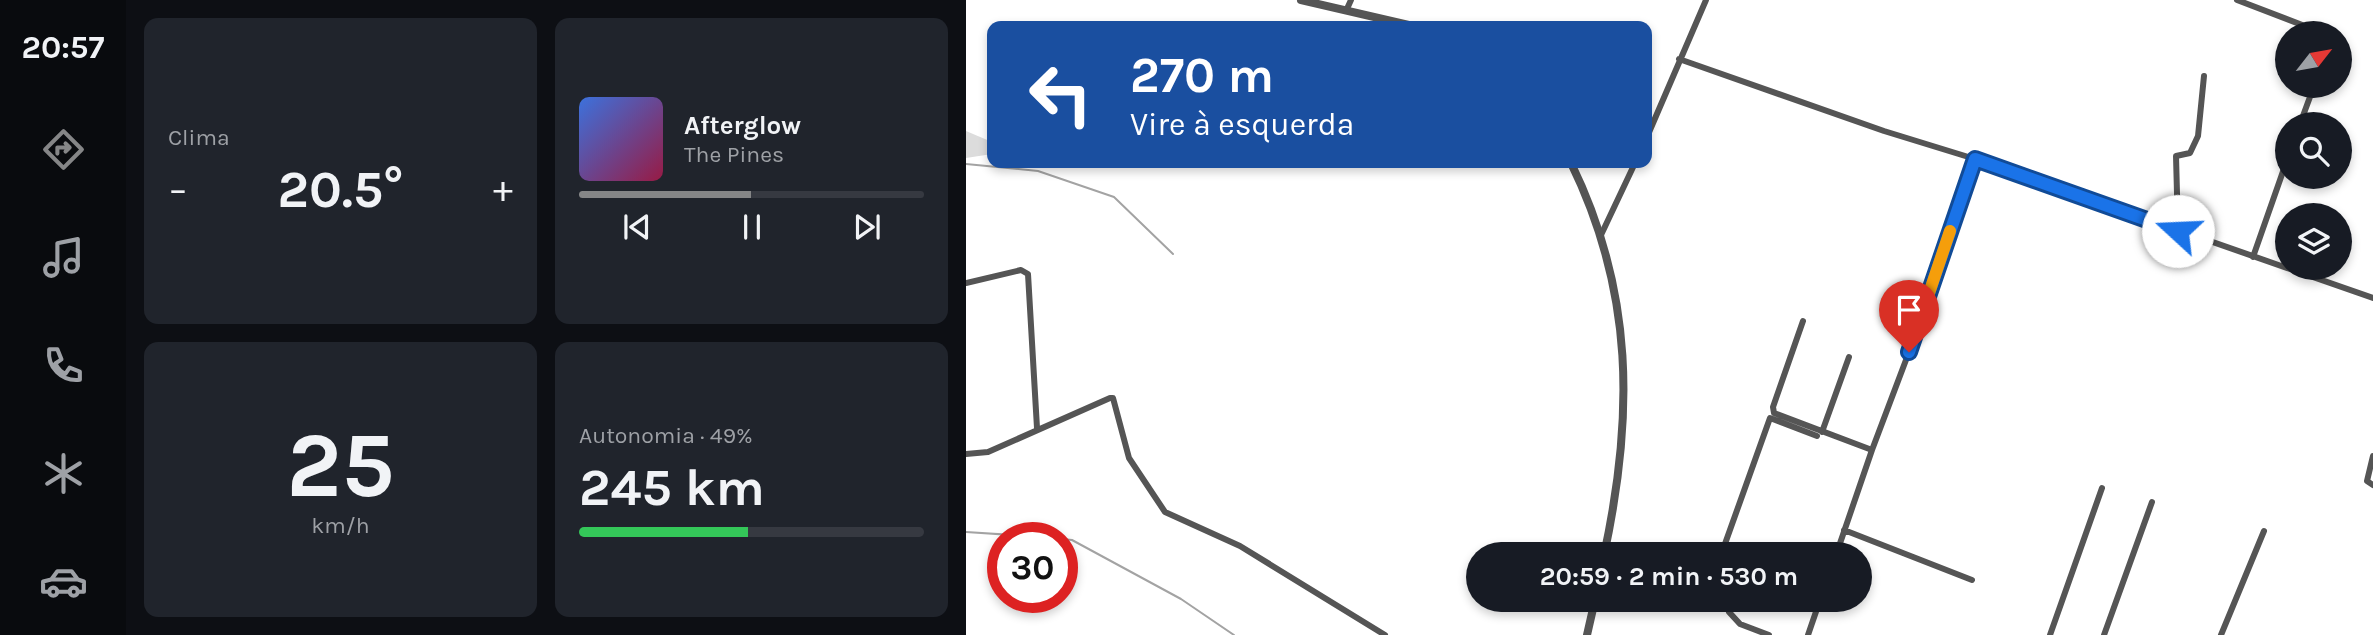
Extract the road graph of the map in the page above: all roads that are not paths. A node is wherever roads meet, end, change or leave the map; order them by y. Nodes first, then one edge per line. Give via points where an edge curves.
1 (1301, 0) edge
2 (1351, 0) edge
3 (1706, 0) edge
4 (2237, 0) edge
5 (1346, 11) junction
6 (1391, 21) edge
7 (2292, 21) edge
8 (1679, 59) junction
9 (2204, 76) dead end
10 (1652, 125) edge
11 (1975, 159) junction
12 (1574, 168) edge
13 (1633, 168) edge
14 (2277, 189) edge
15 (2178, 231) junction
16 (1601, 235) junction
17 (2253, 257) junction
18 (966, 283) edge
19 (2373, 298) edge
20 (1803, 321) dead end
21 (1849, 357) dead end
22 (1037, 428) junction
23 (1820, 434) junction
24 (1872, 450) junction
25 (966, 454) edge
26 (2373, 456) edge
27 (2373, 485) edge
28 (2102, 488) dead end
29 (2152, 502) dead end
30 (1844, 530) junction
31 (2264, 531) dead end
32 (1607, 542) edge
33 (1726, 542) edge
34 (1840, 542) edge
35 (1972, 580) dead end
36 (1592, 612) edge
37 (1728, 612) dead end
38 (1816, 612) edge
39 (1385, 635) edge
40 (1587, 635) edge
41 (1769, 635) edge
42 (1808, 635) edge
43 (2050, 635) edge
44 (2104, 635) edge
45 (2221, 635) edge

1 - 5 street
2 - 5 street
3 - 8 street
4 - 7 street
5 - 6 street
8 - 10 street
8 - 11 street
9 - 15 street via 2198,136 2190,153 2176,156
11 - 15 street
11 - 24 street
12 - 16 street
13 - 16 street
14 - 17 street
15 - 17 street
16 - 32 street via 1621,331 1625,404 1616,499
17 - 19 street
18 - 22 street via 1021,270 1028,274
20 - 23 street via 1772,410
21 - 23 street
22 - 25 street via 988,452
22 - 39 street via 1113,398 1129,458 1165,512 1240,546
23 - 24 street
23 - 33 street via 1770,418
24 - 30 street
26 - 27 street via 2366,476
28 - 43 street
29 - 44 street
30 - 34 street
30 - 35 street
31 - 45 street
36 - 40 street
37 - 41 street via 1740,624
38 - 42 street

